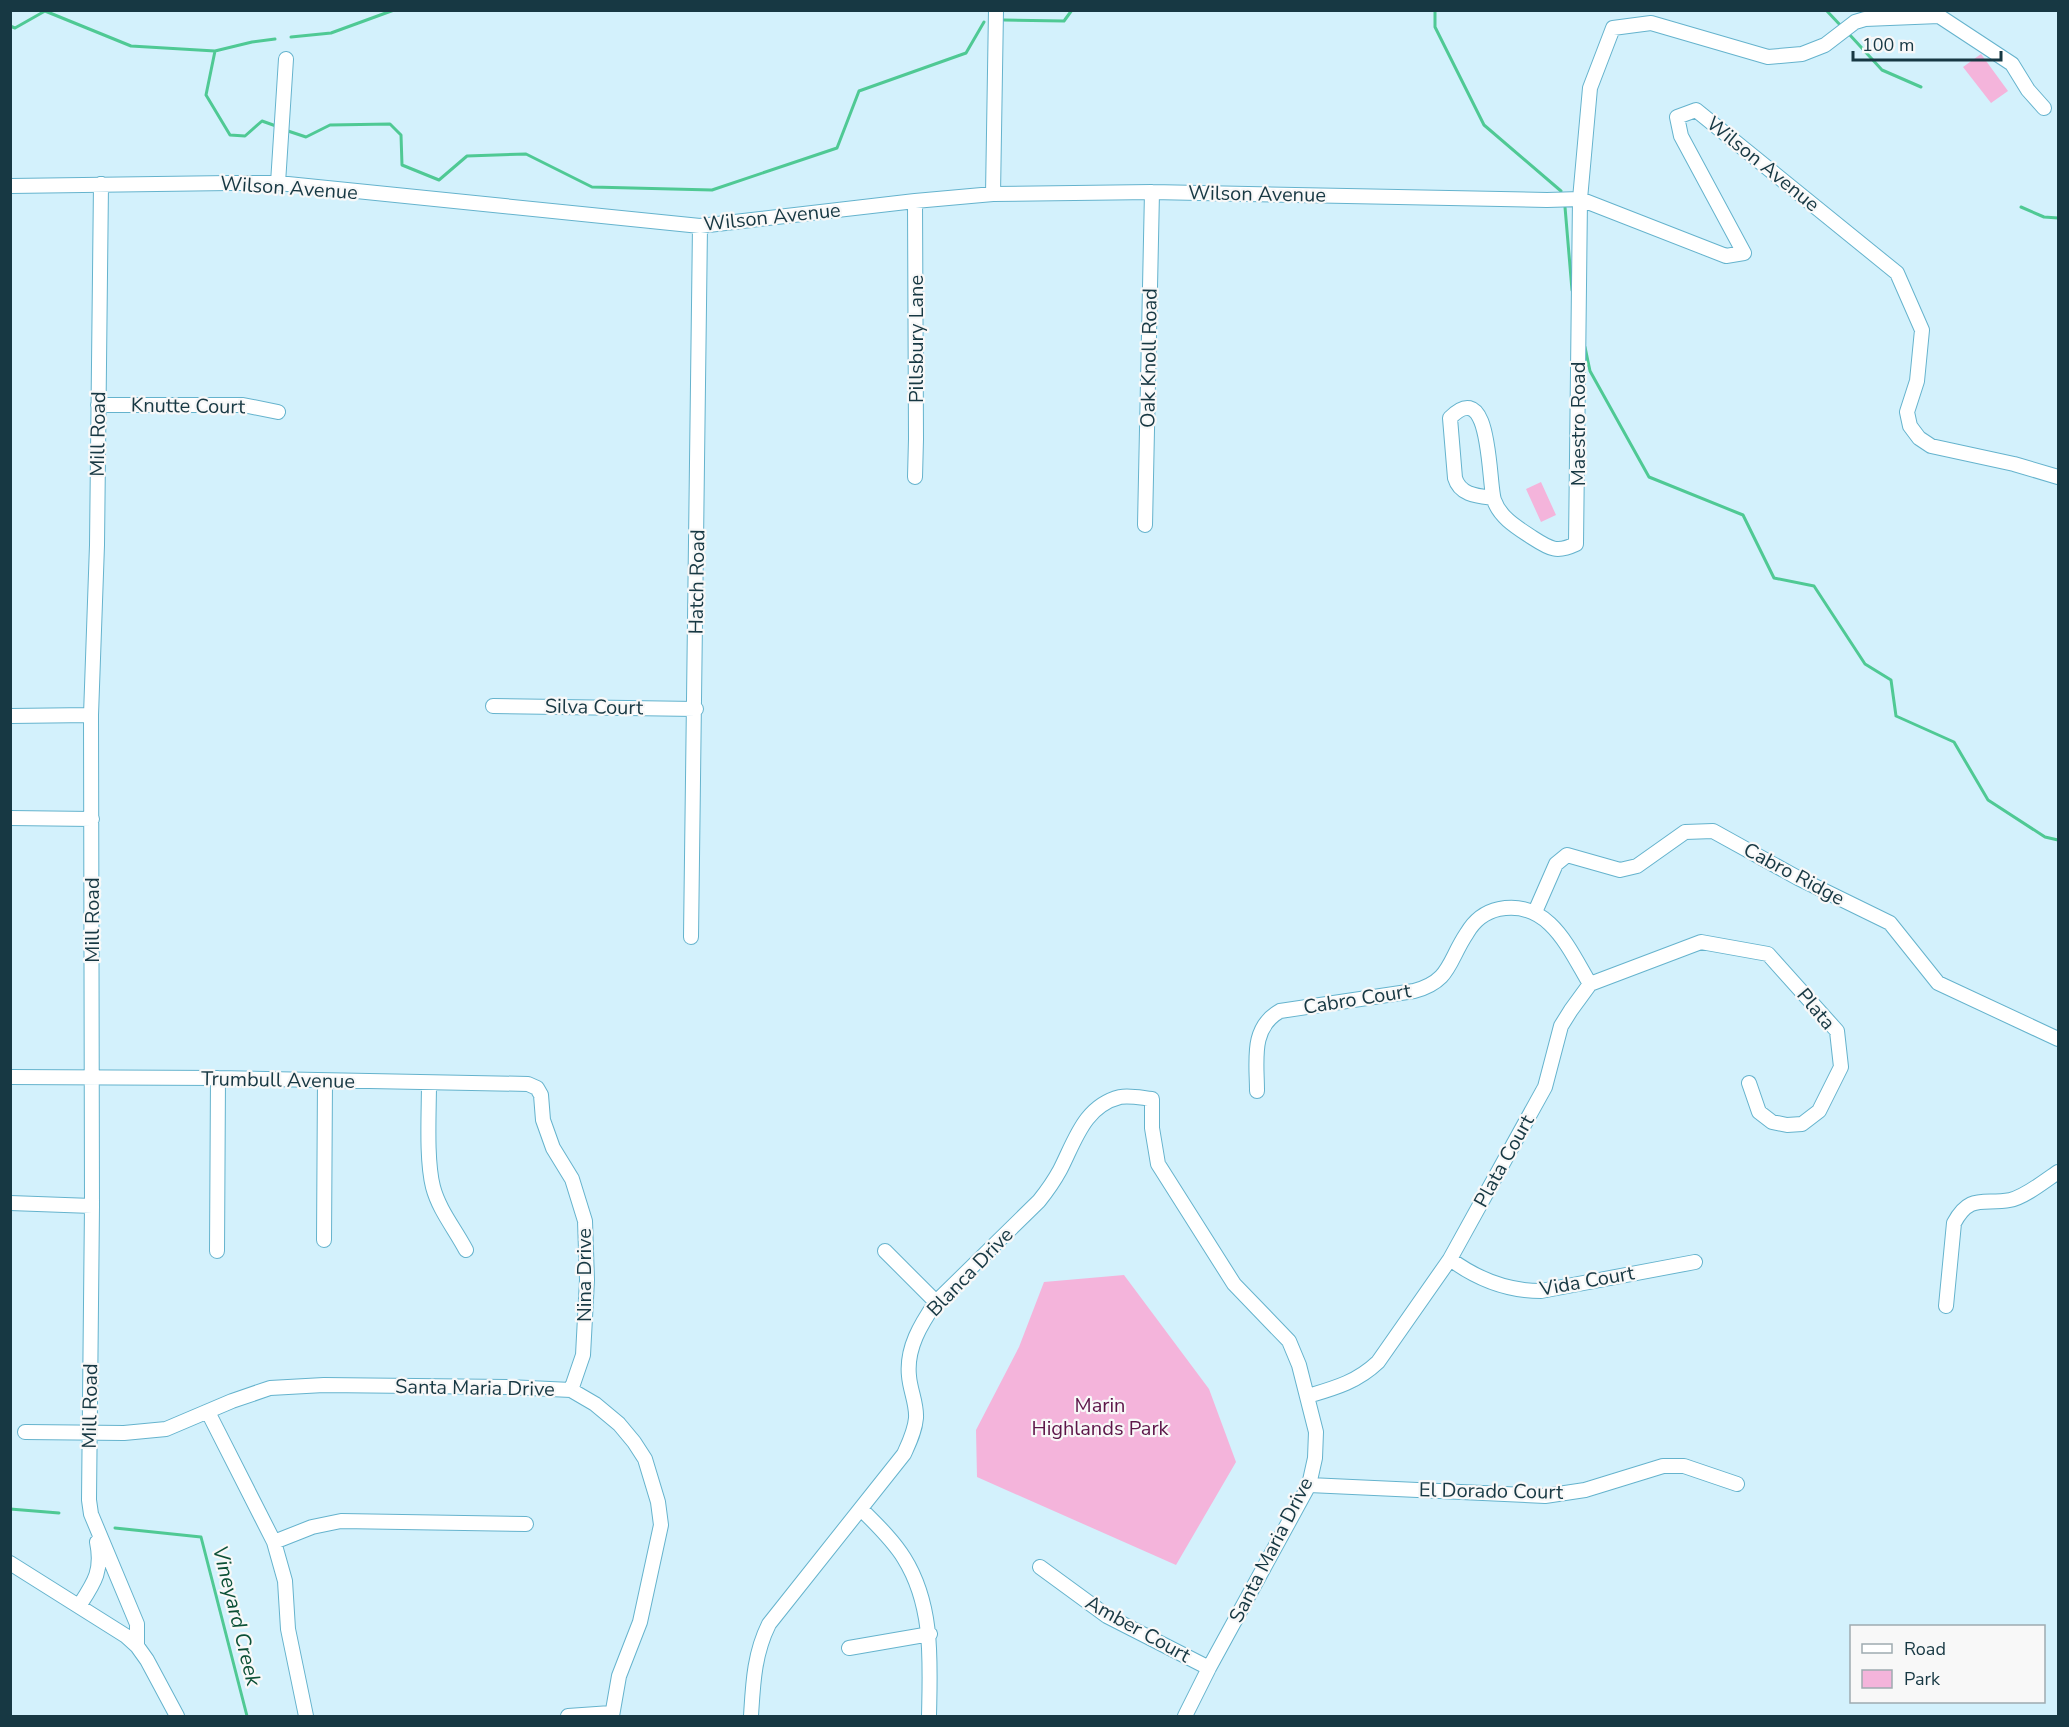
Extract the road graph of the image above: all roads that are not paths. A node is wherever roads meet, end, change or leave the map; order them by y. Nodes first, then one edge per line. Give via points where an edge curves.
1 (996, 10) edge
2 (286, 59) dead end
3 (2044, 108) dead end
4 (278, 183) junction
5 (101, 184) junction
6 (10, 186) edge
7 (1152, 192) junction
8 (993, 194) junction
9 (1580, 199) junction
10 (915, 201) junction
11 (700, 226) junction
12 (98, 405) junction
13 (278, 412) dead end
14 (915, 477) dead end
15 (2058, 477) edge
16 (1493, 498) junction
17 (1145, 525) dead end
18 (493, 706) dead end
19 (696, 709) junction
20 (91, 715) junction
21 (10, 716) edge
22 (10, 818) edge
23 (92, 819) junction
24 (1535, 912) junction
25 (691, 937) dead end
26 (1590, 984) junction
27 (2058, 1039) edge
28 (10, 1077) edge
29 (92, 1078) junction
30 (218, 1078) junction
31 (325, 1081) junction
32 (429, 1083) junction
33 (1749, 1083) dead end
34 (1257, 1091) dead end
35 (541, 1095) joint
36 (1152, 1099) joint
37 (2058, 1172) edge
38 (10, 1203) edge
39 (92, 1206) junction
40 (324, 1240) dead end
41 (466, 1250) dead end
42 (217, 1251) dead end
43 (885, 1251) dead end
44 (1450, 1259) junction
45 (1695, 1262) dead end
46 (936, 1302) junction
47 (1946, 1306) dead end
48 (571, 1390) junction
49 (1308, 1396) junction
50 (208, 1412) junction
51 (25, 1432) dead end
52 (90, 1432) junction
53 (1737, 1484) dead end
54 (1310, 1485) junction
55 (861, 1509) junction
56 (91, 1514) junction
57 (526, 1524) dead end
58 (274, 1542) junction
59 (10, 1563) edge
60 (1040, 1567) dead end
61 (79, 1606) junction
62 (930, 1634) junction
63 (137, 1646) junction
64 (849, 1648) dead end
65 (1209, 1668) junction
66 (611, 1715) edge
67 (177, 1716) edge
68 (306, 1716) edge
69 (568, 1716) edge
70 (751, 1716) edge
71 (929, 1716) edge
72 (1185, 1716) edge

1 - 8 street
2 - 4 street
3 - 9 street via 2012,64 1939,16 1865,19 1802,54 1768,57 1652,23 1613,28 1590,88
4 - 5 street, Wilson Avenue
4 - 11 street, Wilson Avenue
5 - 6 street, Wilson Avenue
5 - 12 street, Mill Road
7 - 8 street, Wilson Avenue
7 - 9 street, Wilson Avenue
7 - 17 street, Oak Knoll Road
8 - 10 street, Wilson Avenue
9 - 15 street, Wilson Avenue via 1726,256 1744,253 1681,136 1677,117 1696,110 1897,273 1922,330 1917,381 1907,412 1918,438 1931,446
9 - 16 street, Maestro Road via 1576,544 1557,550 1545,546 1505,517
10 - 11 street, Wilson Avenue
10 - 14 street, Pillsbury Lane
11 - 19 street, Hatch Road
12 - 13 street, Knutte Court via 243,405
12 - 20 street, Mill Road
16 - 16 street, Maestro Road via 1482,423 1477,412 1468,408 1457,411 1450,418 1457,486 1476,496
18 - 19 street, Silva Court
19 - 25 street, Hatch Road
20 - 21 street
20 - 23 street, Mill Road
22 - 23 street
23 - 29 street, Mill Road
24 - 26 street via 1552,926
24 - 27 street, Cabro Ridge via 1556,864 1567,855 1620,870 1637,866 1685,832 1713,831 1890,923 1938,983
24 - 34 street, Cabro Court via 1514,906 1479,918 1467,931 1441,978 1425,988 1280,1011 1272,1016 1260,1030
26 - 33 street, Plata via 1701,942 1768,954 1837,1032 1841,1067 1819,1111 1802,1124 1772,1122 1759,1112
26 - 44 street, Plata Court via 1561,1026 1545,1087
28 - 29 street, Trumbull Avenue
29 - 30 street, Trumbull Avenue
29 - 39 street, Mill Road
30 - 31 street, Trumbull Avenue
30 - 42 street
31 - 32 street, Trumbull Avenue
31 - 40 street
32 - 35 street, Trumbull Avenue via 528,1084
32 - 41 street via 433,1186
35 - 48 street, Nina Drive via 549,1139 572,1179 585,1221 584,1355
36 - 46 street, Blanca Drive via 1122,1096 1105,1102 1088,1117 1039,1201
36 - 49 street, Santa Maria Drive via 1158,1164 1234,1284 1289,1341
37 - 47 street via 2012,1200 1976,1202 1961,1210 1954,1223
38 - 39 street
39 - 52 street, Mill Road
43 - 46 street
44 - 45 street, Vida Court via 1496,1285 1524,1291
44 - 49 street, Plata Court via 1378,1362 1346,1384
46 - 55 street, Blanca Drive via 916,1336 910,1356 914,1432 904,1454
48 - 50 street, Santa Maria Drive via 507,1386 270,1388
48 - 66 street, Santa Maria Drive via 595,1404 634,1442 645,1459 661,1525 643,1611 619,1676
49 - 54 street, Santa Maria Drive via 1316,1432
50 - 52 street, Santa Maria Drive via 166,1429
50 - 58 street
51 - 52 street, Santa Maria Drive
52 - 56 street, Mill Road
53 - 54 street, El Dorado Court via 1684,1466 1663,1466 1585,1490 1545,1496
54 - 65 street, Santa Maria Drive
55 - 62 street via 905,1558
55 - 70 street, Blanca Drive via 769,1624 755,1663
56 - 61 street via 100,1564 96,1580
56 - 63 street, Mill Road via 137,1624
57 - 58 street via 341,1521
58 - 68 street via 285,1581 288,1629
59 - 61 street
60 - 65 street, Amber Court via 1107,1616
61 - 63 street
62 - 64 street
62 - 71 street
63 - 67 street
65 - 72 street, Santa Maria Drive
66 - 69 street

